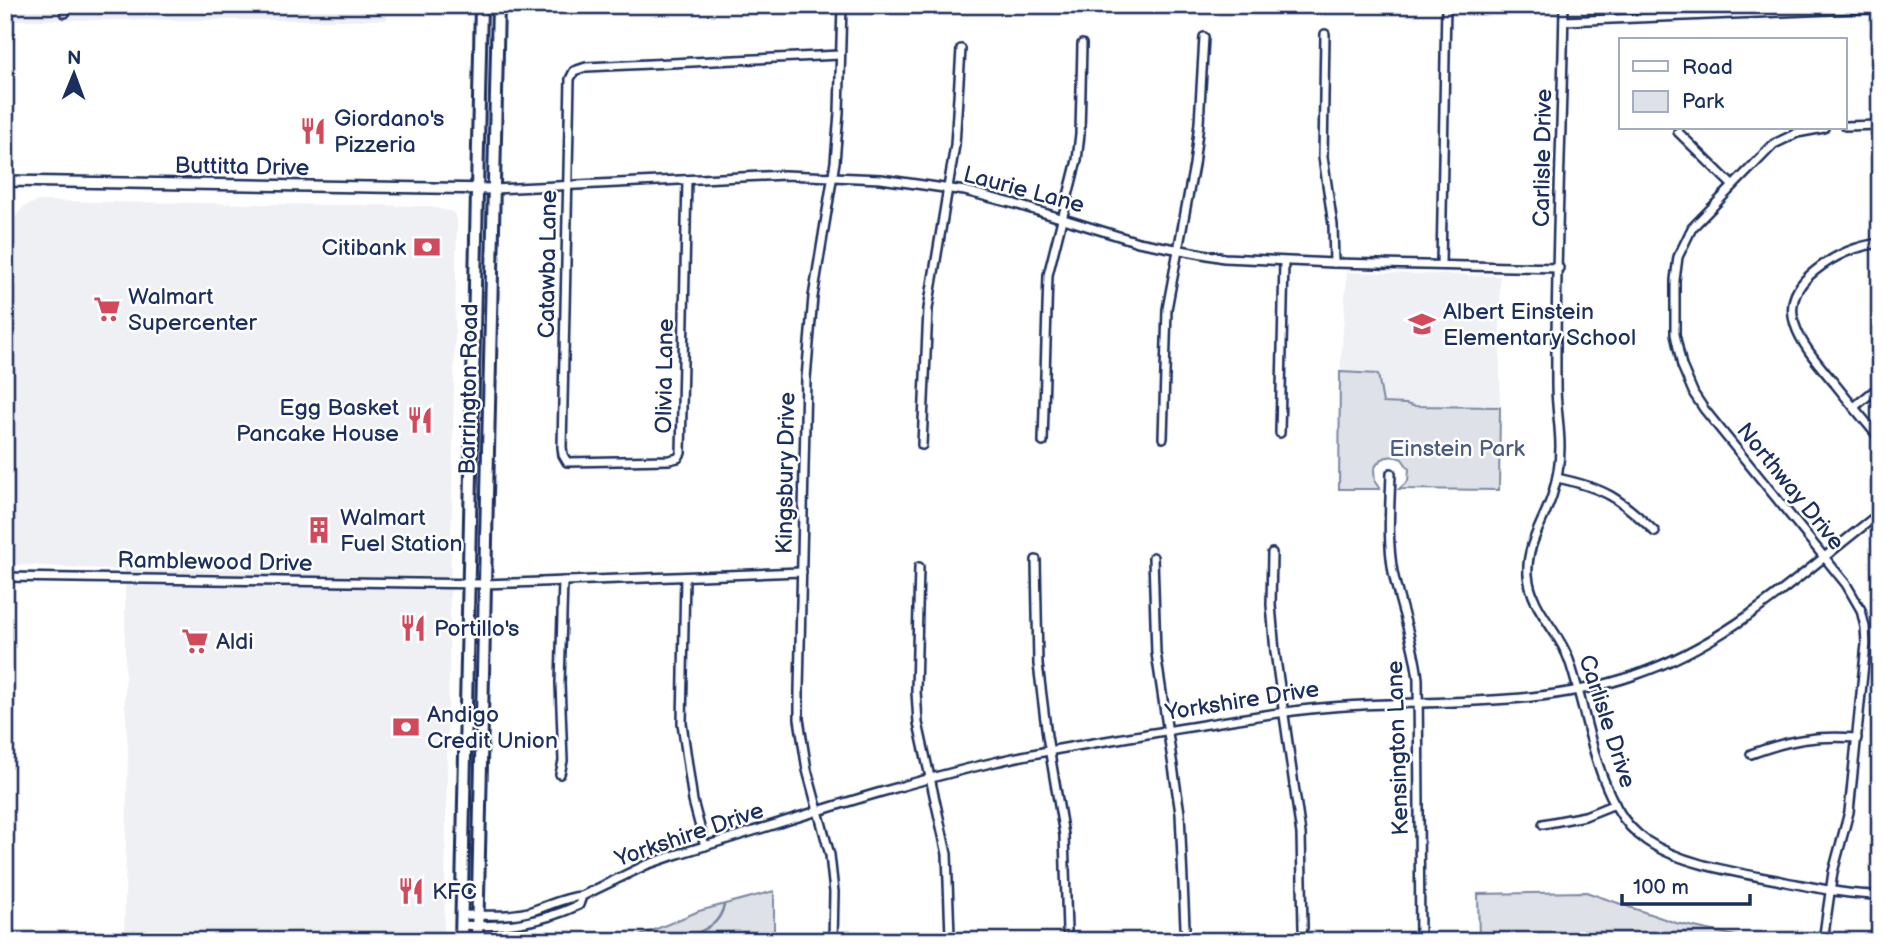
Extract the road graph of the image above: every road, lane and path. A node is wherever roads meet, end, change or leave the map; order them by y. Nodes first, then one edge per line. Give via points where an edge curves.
1 (481, 5) edge
2 (498, 5) edge
3 (842, 5) edge
4 (1446, 5) edge
5 (1564, 5) edge
6 (1880, 8) edge
7 (1564, 21) junction
8 (1325, 34) dead end
9 (1204, 37) dead end
10 (1082, 44) dead end
11 (961, 49) dead end
12 (841, 55) junction
13 (1880, 125) edge
14 (1846, 127) edge
15 (1813, 130) edge
16 (1678, 132) dead end
17 (834, 176) junction
18 (687, 180) junction
19 (5, 181) edge
20 (568, 185) junction
21 (1732, 185) junction
22 (948, 188) junction
23 (477, 189) junction
24 (494, 189) junction
25 (1062, 218) junction
26 (1880, 243) edge
27 (1177, 250) junction
28 (1284, 262) junction
29 (1334, 263) junction
30 (1441, 265) junction
31 (1559, 268) junction
32 (1880, 386) edge
33 (1854, 407) junction
34 (1280, 433) dead end
35 (1163, 438) dead end
36 (1880, 439) edge
37 (1043, 442) dead end
38 (922, 445) dead end
39 (565, 459) joint
40 (1391, 473) dead end
41 (1557, 478) junction
42 (1880, 513) edge
43 (1655, 532) dead end
44 (1272, 553) dead end
45 (1153, 557) dead end
46 (1824, 557) junction
47 (1036, 561) dead end
48 (919, 567) dead end
49 (802, 572) junction
50 (5, 577) edge
51 (685, 577) junction
52 (563, 581) junction
53 (469, 584) junction
54 (485, 584) junction
55 (1577, 691) junction
56 (1418, 702) junction
57 (1284, 712) junction
58 (1168, 731) junction
59 (1857, 738) junction
60 (1050, 751) junction
61 (1751, 754) dead end
62 (560, 774) dead end
63 (931, 779) junction
64 (1615, 804) junction
65 (819, 812) junction
66 (1543, 824) dead end
67 (705, 846) junction
68 (1830, 891) junction
69 (1880, 895) edge
70 (461, 920) junction
71 (477, 920) junction
72 (1185, 927) dead end
73 (1303, 928) dead end
74 (1067, 931) dead end
75 (950, 936) dead end
76 (461, 941) edge
77 (477, 941) edge
78 (832, 941) edge
79 (1420, 941) edge
80 (1823, 941) edge

1 - 23 main road, Barrington Road
2 - 24 main road, Barrington Road
3 - 12 street, Kingsbury Drive
4 - 30 street
5 - 7 street, Carlisle Drive
6 - 7 street
7 - 31 street, Carlisle Drive
8 - 29 street via 1323,157
9 - 27 street via 1194,165
10 - 25 street via 1079,147
11 - 22 street via 958,122
12 - 17 street, Kingsbury Drive
12 - 20 street, Catawba Lane via 574,71 570,79
13 - 14 street
15 - 21 street, Northway Drive via 1774,144
16 - 21 street
17 - 18 street, Laurie Lane
17 - 22 street, Laurie Lane
17 - 49 street, Kingsbury Drive via 809,336
18 - 20 street, Laurie Lane
18 - 39 street, Olivia Lane via 681,453 669,460 572,464
19 - 23 street, Buttitta Drive
20 - 24 street, Laurie Lane
20 - 39 street, Catawba Lane
21 - 46 street, Northway Drive via 1692,228 1678,257 1678,352 1687,381 1704,409
22 - 25 street, Laurie Lane
22 - 38 street via 928,309
23 - 24 street, Laurie Lane
23 - 53 main road, Barrington Road
24 - 54 main road, Barrington Road
25 - 27 street, Laurie Lane
25 - 37 street via 1047,287
26 - 33 street via 1850,250 1813,272 1798,290 1793,308 1798,336
27 - 28 street, Laurie Lane
27 - 35 street via 1166,322
28 - 29 street, Laurie Lane
28 - 34 street
29 - 30 street, Laurie Lane
30 - 31 street, Laurie Lane
31 - 41 street, Carlisle Drive
32 - 33 street
33 - 36 street
40 - 56 street, Kensington Lane via 1391,561 1414,652
41 - 43 street via 1605,491 1629,506
41 - 55 street, Carlisle Drive via 1532,540 1528,575 1537,607 1568,657
42 - 46 street, Yorkshire Drive
44 - 57 street via 1273,628
45 - 58 street via 1156,653
46 - 55 street, Yorkshire Drive via 1707,643 1637,675
46 - 59 street, Northway Drive via 1853,594 1866,627
47 - 60 street via 1038,664
48 - 63 street via 917,702
49 - 51 street, Ramblewood Drive
49 - 65 street, Kingsbury Drive via 799,719
50 - 53 street, Ramblewood Drive
51 - 52 street, Ramblewood Drive
51 - 67 street via 682,723
52 - 54 street, Ramblewood Drive
52 - 62 street
53 - 54 street, Ramblewood Drive
53 - 70 main road, Barrington Road
54 - 71 main road, Barrington Road
55 - 56 street, Yorkshire Drive via 1506,701
55 - 64 street, Carlisle Drive via 1592,748
56 - 57 street, Yorkshire Drive
56 - 79 street, Kensington Lane
57 - 58 street, Yorkshire Drive
57 - 73 street via 1301,834
58 - 60 street, Yorkshire Drive
58 - 72 street via 1181,824
59 - 61 street via 1812,737
59 - 68 street, Northway Drive via 1849,812
60 - 63 street, Yorkshire Drive
60 - 74 street via 1064,835
63 - 65 street, Yorkshire Drive
63 - 75 street via 947,854
64 - 66 street via 1585,816
64 - 68 street, Carlisle Drive via 1639,835 1674,854
65 - 67 street, Yorkshire Drive
65 - 78 street, Kingsbury Drive via 833,879
67 - 71 street, Yorkshire Drive via 653,862 582,896 579,905 536,921 503,926
68 - 69 street, Carlisle Drive
68 - 80 street, Northway Drive
70 - 71 street, Yorkshire Drive
70 - 76 main road, Barrington Road
71 - 77 main road, Barrington Road

